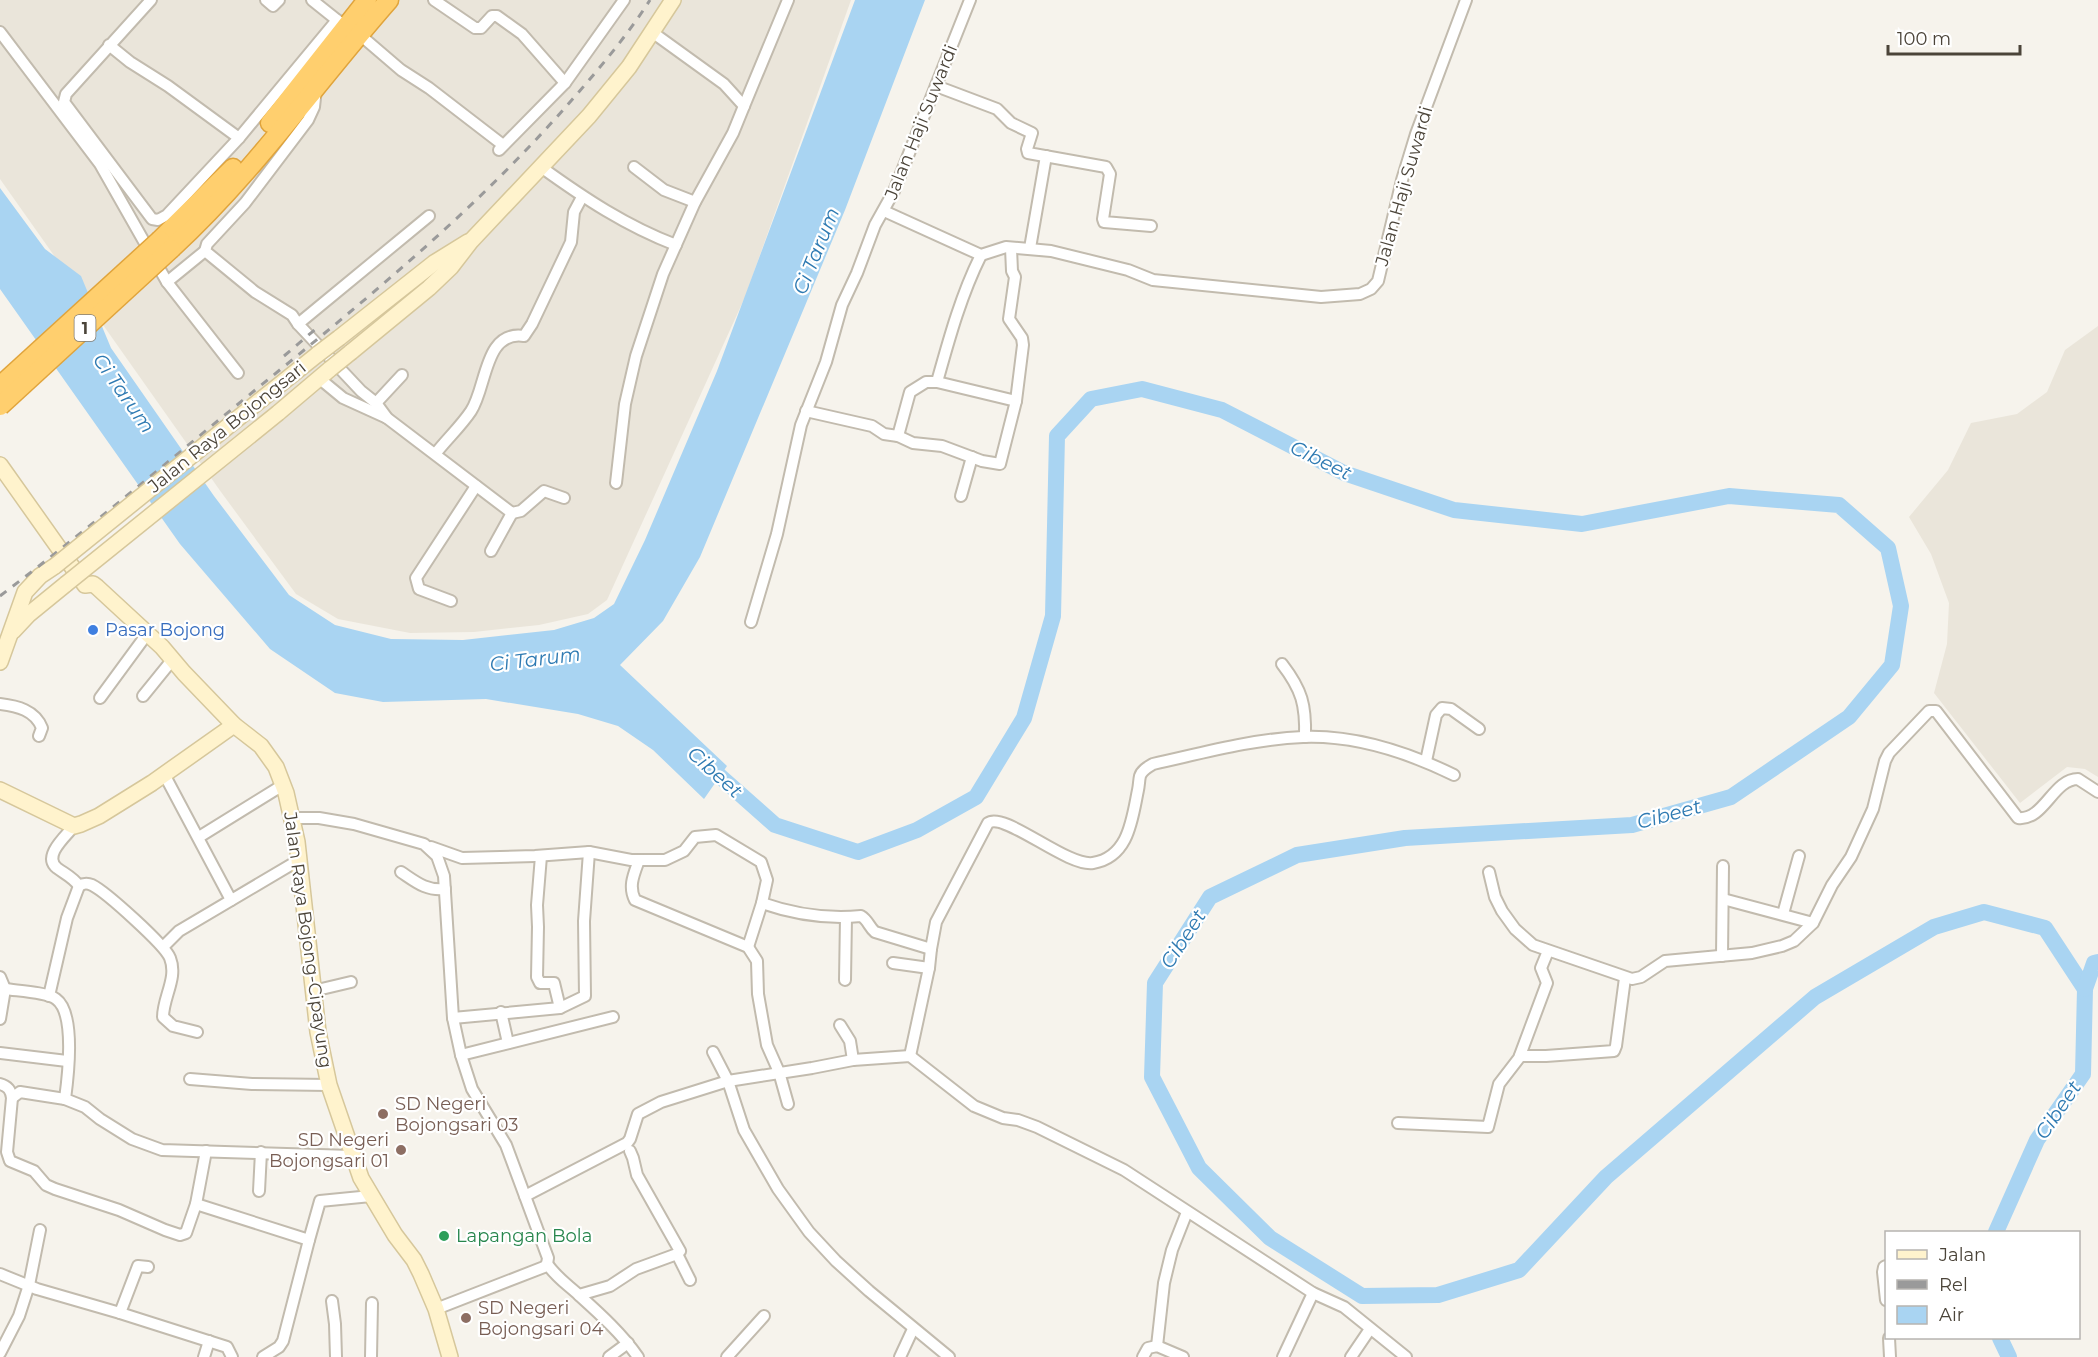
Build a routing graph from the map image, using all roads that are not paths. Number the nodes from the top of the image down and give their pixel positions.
1 (151, 0) edge
2 (266, 0) edge
3 (279, 0) edge
4 (312, 0) edge
5 (359, 0) edge
6 (367, 0) edge
7 (389, 0) edge
8 (434, 0) edge
9 (624, 0) edge
10 (673, 0) edge
11 (788, 0) edge
12 (970, 0) edge
13 (1466, 0) edge
14 (347, 27) junction
15 (0, 32) edge
16 (652, 32) junction
17 (109, 45) junction
18 (565, 83) junction
19 (316, 86) junction
20 (936, 86) junction
21 (744, 106) junction
22 (239, 138) junction
23 (1046, 156) junction
24 (541, 167) junction
25 (634, 167) dead end
26 (582, 197) junction
27 (695, 202) junction
28 (884, 211) junction
29 (429, 216) dead end
30 (1151, 226) dead end
31 (471, 241) junction
32 (166, 244) junction
33 (676, 245) junction
34 (1011, 248) junction
35 (1030, 248) junction
36 (204, 251) junction
37 (981, 255) junction
38 (167, 282) junction
39 (357, 323) junction
40 (298, 324) junction
41 (370, 337) junction
42 (238, 374) dead end
43 (325, 374) junction
44 (402, 375) dead end
45 (937, 382) junction
46 (0, 386) edge
47 (361, 391) junction
48 (1016, 401) junction
49 (353, 402) junction
50 (376, 403) junction
51 (0, 406) edge
52 (806, 411) junction
53 (387, 418) junction
54 (898, 436) junction
55 (436, 453) junction
56 (972, 457) junction
57 (0, 465) edge
58 (616, 483) dead end
59 (476, 486) junction
60 (961, 496) dead end
61 (564, 498) dead end
62 (512, 513) junction
63 (490, 551) dead end
64 (451, 601) dead end
65 (751, 622) dead end
66 (147, 634) junction
67 (10, 636) junction
68 (172, 659) junction
69 (0, 662) edge
70 (1282, 664) dead end
71 (143, 696) dead end
72 (100, 698) dead end
73 (0, 704) edge
74 (234, 725) junction
75 (1479, 729) dead end
76 (39, 736) dead end
77 (1305, 737) junction
78 (1426, 761) junction
79 (164, 774) junction
80 (1454, 775) dead end
81 (283, 785) junction
82 (0, 790) edge
83 (2098, 792) edge
84 (292, 818) junction
85 (74, 826) junction
86 (199, 837) junction
87 (424, 844) junction
88 (589, 852) junction
89 (541, 855) junction
90 (1799, 856) dead end
91 (299, 860) junction
92 (639, 860) junction
93 (1723, 866) dead end
94 (401, 872) dead end
95 (1489, 872) dead end
96 (79, 886) junction
97 (445, 889) junction
98 (1723, 899) junction
99 (231, 900) junction
100 (762, 903) junction
101 (1783, 914) junction
102 (846, 916) junction
103 (1813, 923) junction
104 (163, 947) junction
105 (748, 947) junction
106 (931, 949) junction
107 (1548, 951) junction
108 (1722, 956) junction
109 (893, 963) dead end
110 (929, 968) junction
111 (1625, 978) junction
112 (845, 980) dead end
113 (351, 982) dead end
114 (3, 984) edge
115 (313, 991) junction
116 (49, 996) junction
117 (560, 1008) junction
118 (501, 1012) junction
119 (613, 1017) dead end
120 (453, 1018) junction
121 (0, 1019) edge
122 (840, 1025) dead end
123 (197, 1032) dead end
124 (508, 1044) junction
125 (713, 1052) dead end
126 (0, 1053) edge
127 (461, 1055) junction
128 (910, 1056) junction
129 (1520, 1056) junction
130 (853, 1060) junction
131 (67, 1061) junction
132 (779, 1072) junction
133 (190, 1079) dead end
134 (728, 1081) junction
135 (0, 1083) edge
136 (329, 1085) junction
137 (12, 1098) junction
138 (65, 1099) junction
139 (788, 1104) dead end
140 (1398, 1123) dead end
141 (206, 1151) junction
142 (630, 1151) dead end
143 (261, 1152) junction
144 (352, 1156) junction
145 (259, 1191) dead end
146 (525, 1196) junction
147 (371, 1197) junction
148 (196, 1204) junction
149 (1187, 1212) junction
150 (40, 1230) dead end
151 (309, 1240) junction
152 (676, 1254) junction
153 (547, 1264) junction
154 (148, 1267) dead end
155 (1885, 1267) edge
156 (0, 1274) edge
157 (690, 1280) dead end
158 (29, 1285) junction
159 (1885, 1286) edge
160 (1313, 1293) junction
161 (579, 1295) junction
162 (332, 1301) dead end
163 (372, 1303) dead end
164 (436, 1309) junction
165 (120, 1313) junction
166 (764, 1316) dead end
167 (913, 1329) junction
168 (1370, 1329) junction
169 (1889, 1339) edge
170 (209, 1341) junction
171 (628, 1343) junction
172 (1157, 1346) junction
173 (0, 1353) edge
174 (204, 1357) edge
175 (232, 1357) edge
176 (263, 1357) edge
177 (336, 1357) edge
178 (371, 1357) edge
179 (450, 1357) edge
180 (609, 1357) edge
181 (638, 1357) edge
182 (727, 1357) edge
183 (900, 1357) edge
184 (949, 1357) edge
185 (1143, 1357) edge
186 (1183, 1357) edge
187 (1283, 1357) edge
188 (1352, 1357) edge
189 (1407, 1357) edge
190 (1890, 1357) edge

1 - 17 street
2 - 3 street
4 - 14 street
5 - 14 highway
6 - 14 highway, 1
7 - 14 highway, 1
8 - 18 street
9 - 18 street
10 - 16 street, Jalan Raya Bojongsari
11 - 21 street
12 - 20 street, Jalan Haji Suwardi
13 - 35 street, Jalan Haji Suwardi
14 - 18 street
14 - 19 highway, 1
14 - 22 street
14 - 32 highway, 1
15 - 38 street
16 - 21 street
16 - 24 street, Jalan Raya Bojongsari
17 - 22 street
17 - 22 street
19 - 32 highway, 1
19 - 36 street
20 - 23 street
20 - 28 street, Jalan Haji Suwardi
21 - 27 street
23 - 30 street
23 - 35 street
24 - 26 street
24 - 31 street, Jalan Raya Bojongsari
25 - 27 street
26 - 33 street
26 - 55 street
27 - 33 street
28 - 37 street
28 - 52 street, Jalan Haji Suwardi
29 - 40 street
31 - 39 street, Jalan Raya Bojongsari
31 - 41 street, Jalan Raya Bojongsari
32 - 46 highway, 1, bridge
32 - 51 highway, 1, bridge
33 - 58 street
34 - 35 street, Jalan Haji Suwardi
34 - 37 street, Jalan Haji Suwardi
34 - 48 street
36 - 38 street
36 - 40 street
37 - 45 street
38 - 42 street
39 - 41 street
39 - 67 street, Jalan Raya Bojongsari, bridge
40 - 47 street
41 - 43 street, Jalan Raya Bojongsari, bridge
43 - 49 street
43 - 67 street, Jalan Raya Bojongsari, bridge
44 - 50 street
45 - 48 street
45 - 54 street
47 - 49 street
47 - 50 street
48 - 56 street
49 - 53 street
50 - 53 street
52 - 54 street
52 - 65 street, Jalan Haji Suwardi
53 - 55 street
54 - 56 street
55 - 59 street
56 - 60 street
57 - 66 street, Jalan Raya Bojong-Cipayung
59 - 62 street
59 - 64 street
61 - 62 street
62 - 63 street
66 - 68 street, Jalan Raya Bojong-Cipayung
66 - 72 street
67 - 69 street, Jalan Raya Bojongsari
68 - 71 street
68 - 74 street, Jalan Raya Bojong-Cipayung
70 - 77 street
73 - 76 street
74 - 79 street
74 - 81 street, Jalan Raya Bojong-Cipayung
75 - 78 street
77 - 78 street
77 - 106 street
78 - 80 street
79 - 85 street
79 - 86 street
81 - 84 street, Jalan Raya Bojong-Cipayung
81 - 86 street
82 - 85 street
83 - 103 street
84 - 87 street
84 - 91 street, Jalan Raya Bojong-Cipayung
85 - 96 street
86 - 99 street
87 - 89 street
87 - 97 street
88 - 89 street
88 - 92 street
88 - 117 street
89 - 117 street
90 - 101 street
91 - 99 street
91 - 115 street, Jalan Raya Bojong-Cipayung
92 - 100 street
92 - 105 street
93 - 98 street
94 - 97 street
95 - 107 street
96 - 104 street
96 - 116 street
97 - 120 street
98 - 101 street
98 - 108 street
99 - 104 street
100 - 102 street
100 - 105 street
101 - 103 street
102 - 106 street
102 - 112 street
103 - 108 street
104 - 123 street
105 - 132 street
106 - 110 street
107 - 111 street
107 - 129 street
108 - 111 street
109 - 110 street
110 - 128 street
111 - 129 street
113 - 115 street
114 - 116 street
114 - 121 street
115 - 136 street, Jalan Raya Bojong-Cipayung
116 - 131 street
117 - 118 street
118 - 120 street
118 - 124 street
119 - 124 street
120 - 127 street
122 - 130 street
124 - 127 street
125 - 134 street
126 - 131 street
127 - 146 street
128 - 130 street
128 - 149 street
129 - 140 street
130 - 132 street
131 - 138 street
132 - 134 street
132 - 139 street
133 - 136 street
134 - 146 street
134 - 167 street
135 - 137 street
136 - 144 street, Jalan Raya Bojong-Cipayung
137 - 138 street
137 - 148 street
138 - 141 street
141 - 143 street
141 - 148 street
142 - 152 street
143 - 144 street
143 - 145 street
144 - 147 street, Jalan Raya Bojong-Cipayung
146 - 153 street
147 - 151 street
147 - 164 street, Jalan Raya Bojong-Cipayung
148 - 151 street
149 - 160 street
149 - 172 street
150 - 158 street
151 - 176 street
152 - 157 street
152 - 161 street
153 - 161 street
153 - 164 street
154 - 165 street
155 - 159 street
156 - 158 street
158 - 165 street
158 - 173 street
160 - 168 street
160 - 187 street
161 - 171 street
162 - 177 street
163 - 178 street
164 - 179 street, Jalan Raya Bojong-Cipayung
165 - 170 street
166 - 182 street
167 - 183 street
167 - 184 street
168 - 188 street
168 - 189 street
169 - 190 street
170 - 174 street
170 - 175 street
171 - 180 street
171 - 181 street
172 - 185 street
172 - 186 street

